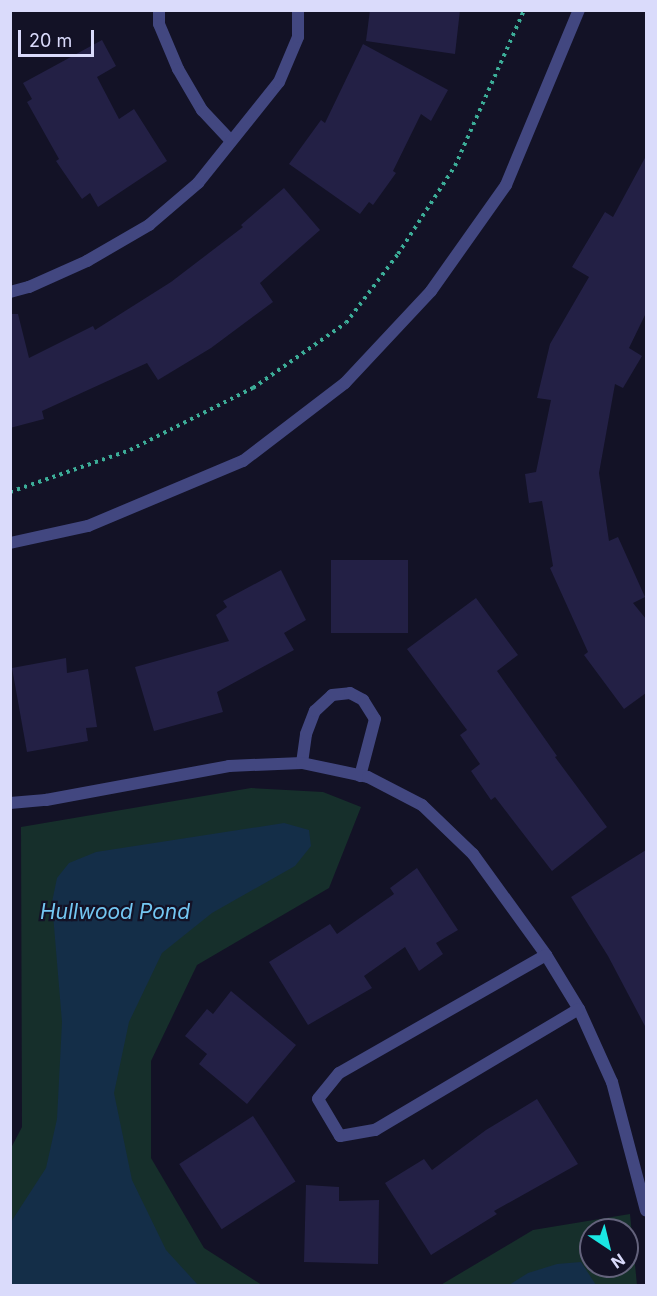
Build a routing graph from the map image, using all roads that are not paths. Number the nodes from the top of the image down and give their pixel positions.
1 (159, 10) edge
2 (298, 10) edge
3 (579, 10) edge
4 (231, 141) junction
5 (10, 292) edge
6 (10, 543) edge
7 (302, 763) junction
8 (364, 776) junction
9 (10, 803) edge
10 (546, 955) junction
11 (579, 1009) junction
12 (646, 1211) edge

1 - 4 street
2 - 4 street
3 - 6 street
4 - 5 street
7 - 8 street
7 - 8 street
7 - 9 street
8 - 10 street
10 - 11 street
10 - 11 street
11 - 12 street

